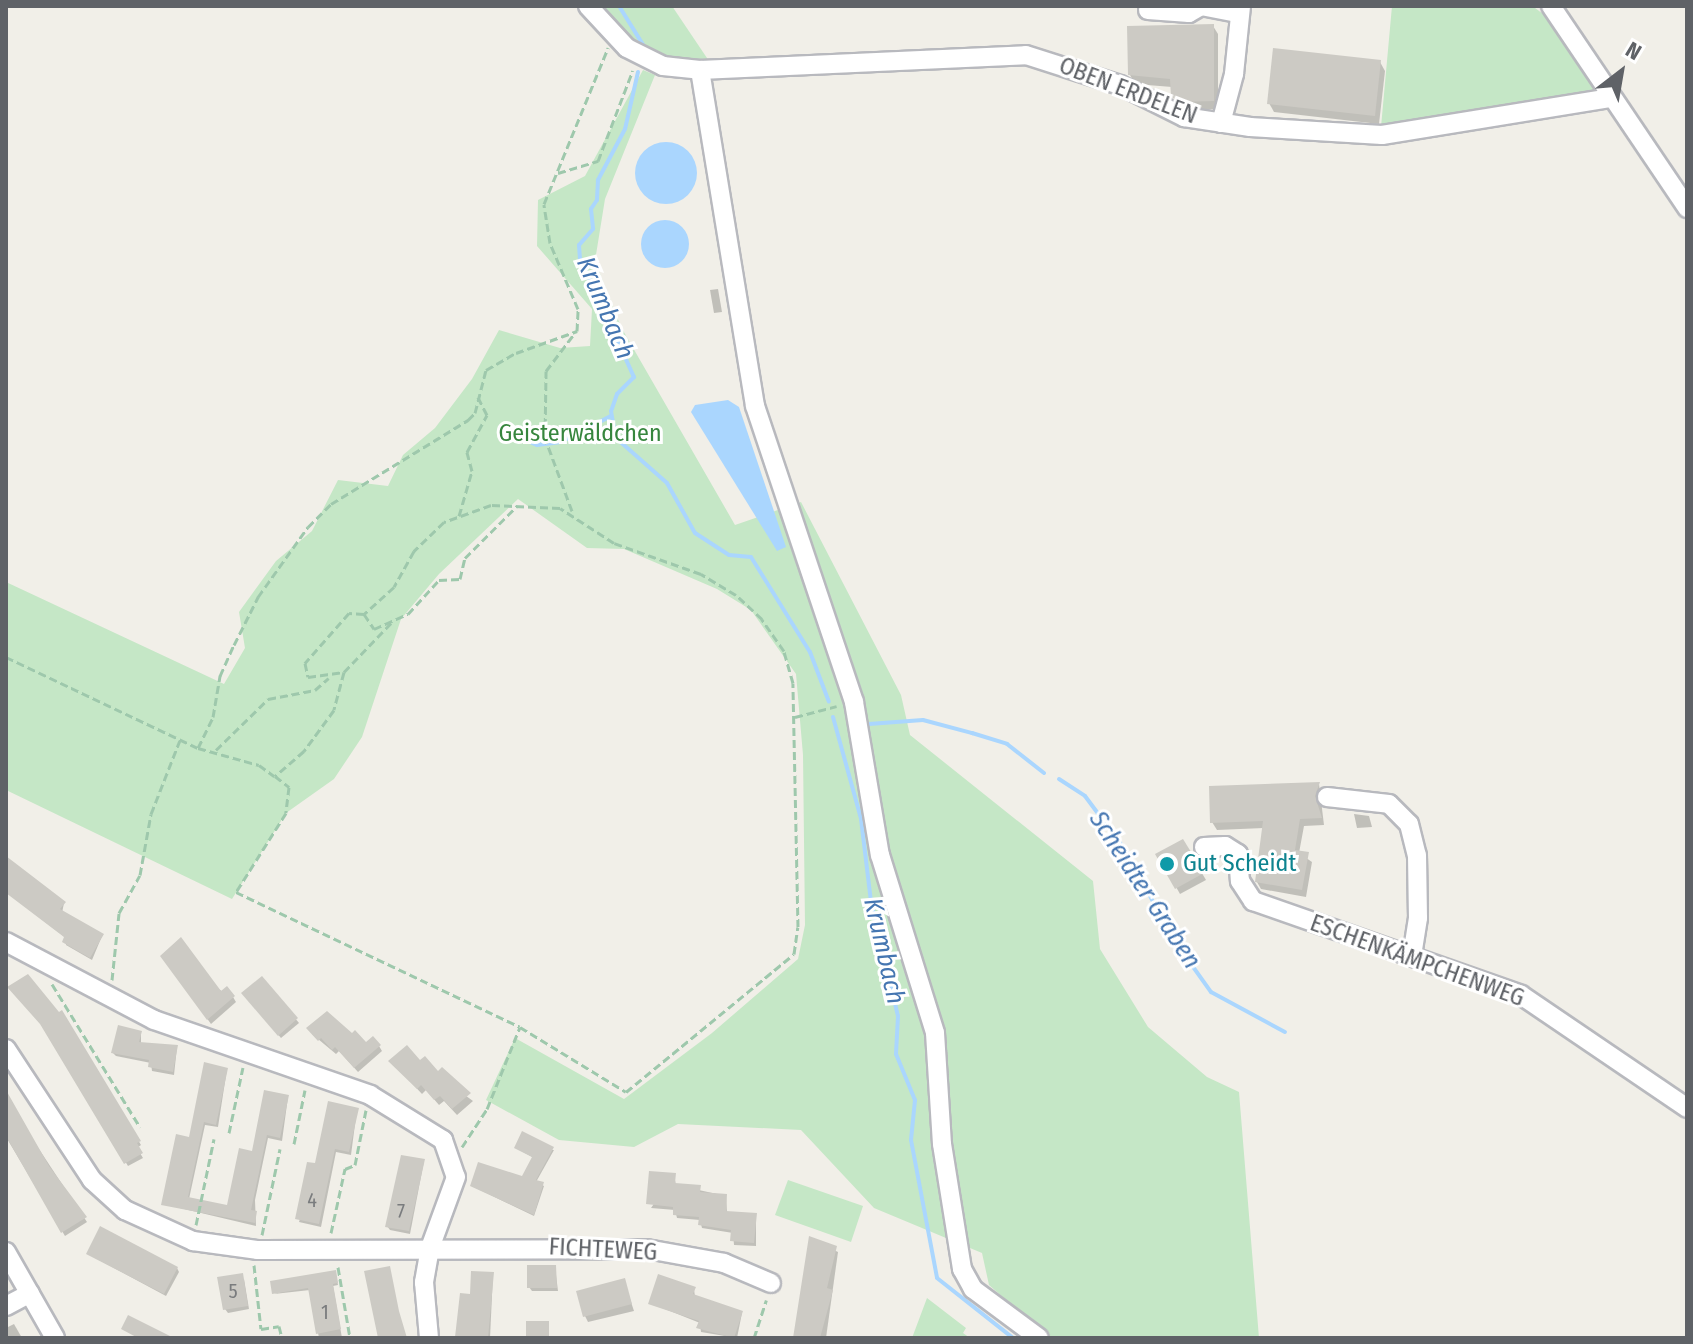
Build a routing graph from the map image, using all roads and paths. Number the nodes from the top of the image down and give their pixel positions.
1 (588, 6) edge
2 (1201, 6) edge
3 (1551, 6) edge
4 (1148, 10) dead end
5 (1239, 10) edge
6 (614, 33) junction
7 (643, 60) junction
8 (700, 70) junction
9 (1611, 98) junction
10 (1221, 123) junction
11 (555, 175) junction
12 (1687, 208) edge
13 (577, 331) junction
14 (478, 397) junction
15 (517, 506) junction
16 (572, 511) junction
17 (459, 516) junction
18 (364, 614) junction
19 (393, 621) junction
20 (6, 657) edge
21 (344, 672) junction
22 (331, 676) junction
23 (854, 702) junction
24 (795, 717) junction
25 (181, 740) junction
26 (198, 748) junction
27 (216, 750) junction
28 (275, 776) junction
29 (1327, 797) dead end
30 (1204, 847) dead end
31 (7, 946) edge
32 (1412, 955) junction
33 (41, 963) junction
34 (109, 999) junction
35 (520, 1027) junction
36 (6, 1049) edge
37 (246, 1051) junction
38 (309, 1071) junction
39 (370, 1095) junction
40 (1687, 1108) edge
41 (140, 1127) dead end
42 (229, 1133) dead end
43 (214, 1139) dead end
44 (294, 1144) dead end
45 (280, 1149) dead end
46 (452, 1154) junction
47 (193, 1241) junction
48 (430, 1248) junction
49 (255, 1250) junction
50 (331, 1250) junction
51 (6, 1252) edge
52 (769, 1290) joint
53 (30, 1293) junction
54 (6, 1306) edge
55 (55, 1338) edge
56 (282, 1338) edge
57 (350, 1338) edge
58 (429, 1338) edge
59 (754, 1338) edge
60 (1039, 1338) edge

1 - 6 street
2 - 4 street
2 - 5 street
3 - 9 street
5 - 10 street
6 - 7 street
6 - 11 path
7 - 8 street, OBEN ERDELEN
7 - 11 path
8 - 10 street, OBEN ERDELEN
8 - 23 street
9 - 10 street, OBEN ERDELEN
9 - 12 street
11 - 13 path
13 - 14 path
13 - 16 path
14 - 17 path
14 - 26 path
15 - 16 path
15 - 17 path
15 - 19 path
16 - 24 path
17 - 18 path
18 - 19 path
18 - 22 path
19 - 21 path
20 - 25 path
21 - 22 path
21 - 28 path
22 - 27 path
23 - 24 path
23 - 60 street
24 - 35 path
25 - 26 path
25 - 34 path
26 - 27 path
27 - 28 path
28 - 35 path
29 - 32 street
30 - 32 street, ESCHENKÄMPCHENWEG
31 - 33 street
32 - 40 street, ESCHENKÄMPCHENWEG
33 - 34 street
33 - 41 path
34 - 37 street
35 - 46 path
36 - 47 street, FICHTEWEG
37 - 38 street
37 - 42 path
38 - 39 street
38 - 44 path
39 - 46 street
39 - 50 path
43 - 47 path
45 - 49 path
46 - 48 street
47 - 49 street, FICHTEWEG
48 - 50 street, FICHTEWEG
48 - 52 street, FICHTEWEG
48 - 58 street
49 - 50 street, FICHTEWEG
49 - 56 path
50 - 57 path
51 - 53 street
52 - 59 path
53 - 54 street
53 - 55 street

